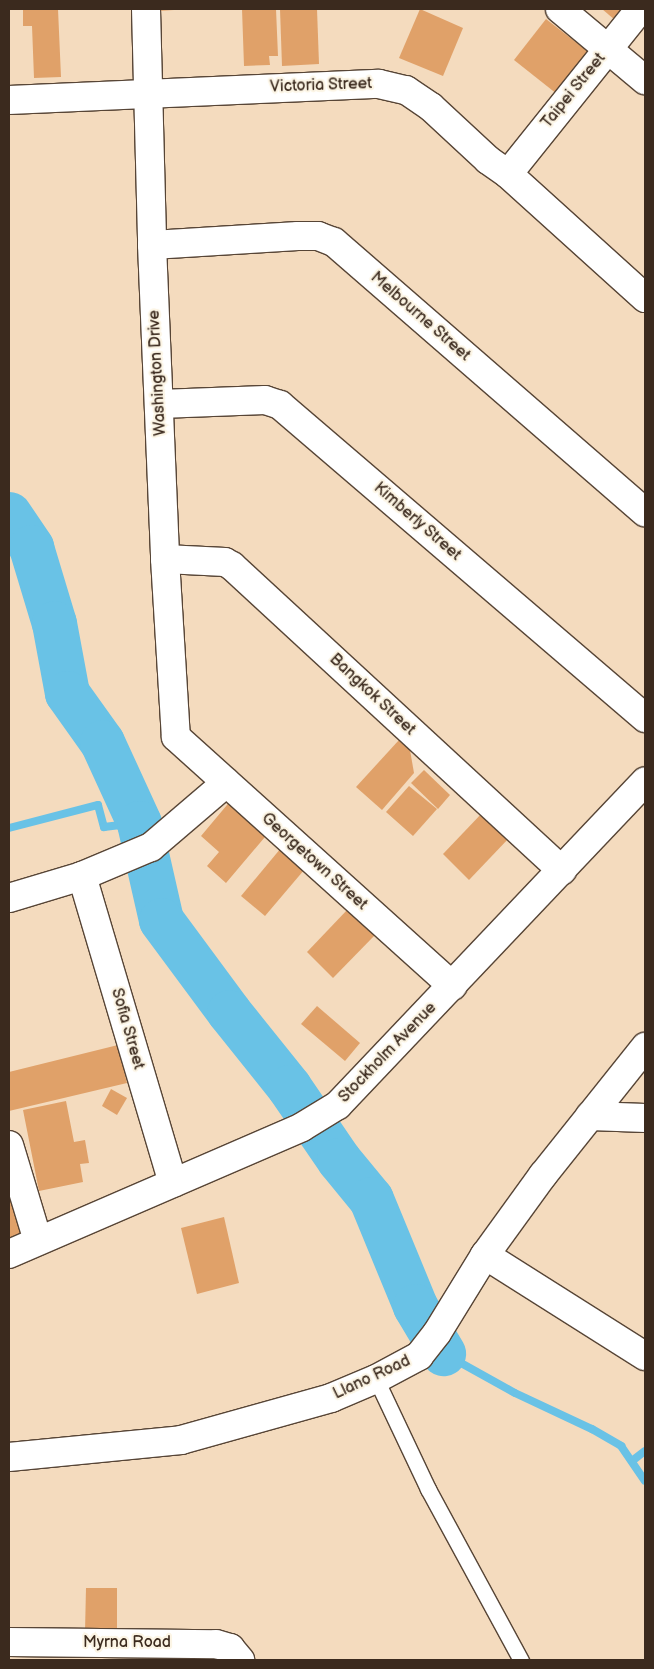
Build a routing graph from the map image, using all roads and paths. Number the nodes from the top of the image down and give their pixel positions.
1 (146, 9) edge
2 (560, 9) edge
3 (640, 9) edge
4 (609, 48) junction
5 (645, 80) edge
6 (149, 92) junction
7 (9, 100) edge
8 (508, 174) junction
9 (152, 245) junction
10 (645, 298) edge
11 (160, 404) junction
12 (645, 512) edge
13 (165, 560) junction
14 (645, 718) edge
15 (176, 737) joint
16 (645, 782) edge
17 (226, 783) junction
18 (562, 870) junction
19 (82, 876) junction
20 (9, 898) edge
21 (453, 986) junction
22 (645, 1047) edge
23 (590, 1116) junction
24 (645, 1118) edge
25 (9, 1145) edge
26 (173, 1183) junction
27 (38, 1241) junction
28 (9, 1254) edge
29 (485, 1255) junction
30 (641, 1346) edge
31 (376, 1379) junction
32 (9, 1457) edge
33 (9, 1642) edge
34 (240, 1660) edge
35 (521, 1660) edge

1 - 6 street, Washington Drive
2 - 4 street
3 - 4 street, Taipei Street
4 - 5 street
4 - 8 street, Taipei Street
6 - 7 street, Victoria Street
6 - 8 street, Victoria Street
6 - 9 street, Washington Drive
8 - 10 street, Victoria Street
9 - 11 street, Washington Drive
9 - 12 street, Melbourne Street
11 - 13 street, Washington Drive
11 - 14 street, Kimberly Street
13 - 15 street, Washington Drive
13 - 18 street, Bangkok Street
15 - 17 street, Georgetown Street
16 - 18 street, Stockholm Avenue
17 - 19 street
17 - 21 street, Georgetown Street
18 - 21 street, Stockholm Avenue
19 - 20 street
19 - 26 street, Sofia Street
21 - 26 street, Stockholm Avenue
22 - 23 street, Llano Road
23 - 24 street
23 - 29 street, Llano Road
25 - 27 street
26 - 27 street, Stockholm Avenue
27 - 28 street, Stockholm Avenue
29 - 30 street
29 - 31 street, Llano Road
31 - 32 street, Llano Road
31 - 35 lane
33 - 34 street, Myrna Road

